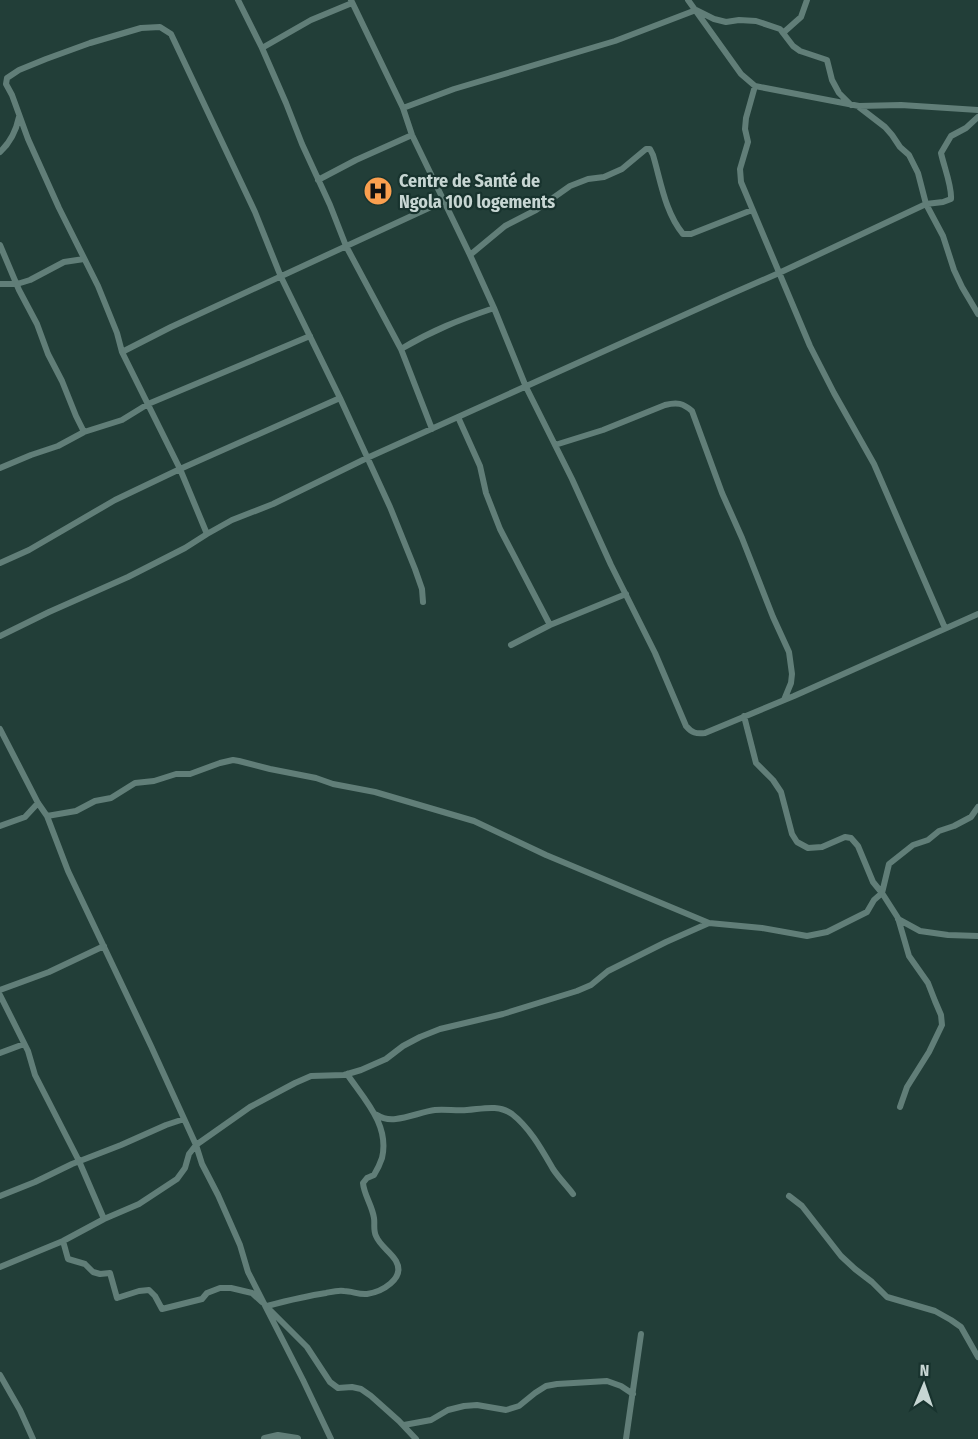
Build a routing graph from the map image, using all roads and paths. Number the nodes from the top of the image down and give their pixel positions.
1 (238, 0) edge
2 (688, 0) edge
3 (807, 0) edge
4 (352, 1) edge
5 (696, 10) junction
6 (783, 33) junction
7 (262, 48) junction
8 (755, 86) junction
9 (851, 105) junction
10 (859, 106) junction
11 (403, 108) junction
12 (978, 110) edge
13 (19, 116) junction
14 (978, 117) edge
15 (412, 135) junction
16 (0, 152) edge
17 (318, 180) junction
18 (444, 201) junction
19 (926, 204) junction
20 (752, 210) junction
21 (0, 245) edge
22 (346, 246) junction
23 (470, 255) junction
24 (84, 258) junction
25 (779, 273) junction
26 (281, 277) junction
27 (0, 284) edge
28 (16, 284) junction
29 (494, 308) junction
30 (978, 314) edge
31 (310, 336) junction
32 (401, 349) junction
33 (122, 352) junction
34 (526, 387) junction
35 (340, 398) junction
36 (148, 404) junction
37 (458, 417) junction
38 (432, 429) junction
39 (84, 432) junction
40 (555, 445) junction
41 (367, 458) junction
42 (0, 468) edge
43 (180, 469) junction
44 (207, 534) junction
45 (0, 563) edge
46 (626, 594) junction
47 (423, 602) dead end
48 (978, 614) edge
49 (550, 625) junction
50 (945, 628) junction
51 (0, 636) edge
52 (511, 645) dead end
53 (784, 700) junction
54 (744, 716) junction
55 (0, 729) edge
56 (38, 803) junction
57 (978, 807) edge
58 (47, 816) junction
59 (0, 826) edge
60 (882, 893) junction
61 (898, 918) junction
62 (709, 923) junction
63 (978, 936) edge
64 (104, 946) junction
65 (0, 990) edge
66 (0, 995) edge
67 (24, 1044) junction
68 (0, 1053) edge
69 (347, 1074) junction
70 (900, 1107) dead end
71 (374, 1113) junction
72 (184, 1119) junction
73 (196, 1145) junction
74 (79, 1161) junction
75 (573, 1194) dead end
76 (0, 1196) edge
77 (789, 1196) dead end
78 (104, 1219) junction
79 (63, 1241) junction
80 (0, 1267) edge
81 (267, 1306) junction
82 (641, 1334) dead end
83 (978, 1357) edge
84 (0, 1375) edge
85 (633, 1394) junction
86 (404, 1425) junction
87 (33, 1439) edge
88 (265, 1439) edge
89 (297, 1439) edge
90 (331, 1439) edge
91 (416, 1439) edge
92 (626, 1439) edge

1 - 7 street
2 - 5 street
3 - 6 street
4 - 7 street
4 - 11 street
5 - 6 street
5 - 8 street
5 - 11 street
6 - 9 street
7 - 17 street
8 - 9 street
8 - 20 street
9 - 10 street
10 - 12 street
10 - 19 street
11 - 15 street
13 - 16 street
13 - 24 street
13 - 26 street
14 - 19 street
15 - 17 street
15 - 18 street
17 - 22 street
18 - 22 street
18 - 23 street
19 - 25 street
19 - 30 street
20 - 23 street
20 - 25 street
21 - 28 street
22 - 26 street
22 - 32 street
23 - 29 street
24 - 28 street
24 - 33 street
25 - 34 street
25 - 50 street
26 - 31 street
26 - 33 street
27 - 28 street
28 - 39 street
29 - 32 street
29 - 34 street
31 - 35 street
31 - 36 street
32 - 38 street
33 - 36 street
34 - 37 street
34 - 40 street
35 - 41 street
35 - 43 street
36 - 39 street
36 - 43 street
37 - 38 street
37 - 49 street
38 - 41 street
39 - 42 street
40 - 46 street
40 - 53 street
41 - 44 street
41 - 47 street
43 - 44 street
43 - 45 street
44 - 51 street
46 - 49 street
46 - 54 street
48 - 50 street
49 - 52 street
50 - 53 street
53 - 54 street
54 - 60 street
55 - 56 street
56 - 58 street
56 - 59 street
57 - 60 street
58 - 62 street
58 - 64 street
60 - 61 street
60 - 62 street
61 - 63 street
61 - 70 street
62 - 69 street
64 - 65 street
64 - 72 street
66 - 67 street
67 - 68 street
67 - 74 street
69 - 71 street
69 - 73 street
71 - 75 street
71 - 81 street
72 - 73 street
72 - 74 street
73 - 78 street
73 - 81 street
74 - 76 street
74 - 78 street
77 - 83 street
78 - 79 street
79 - 80 street
79 - 81 street
81 - 86 street
81 - 90 street
82 - 85 street
84 - 87 street
85 - 86 street
85 - 92 street
86 - 91 street
88 - 89 street

